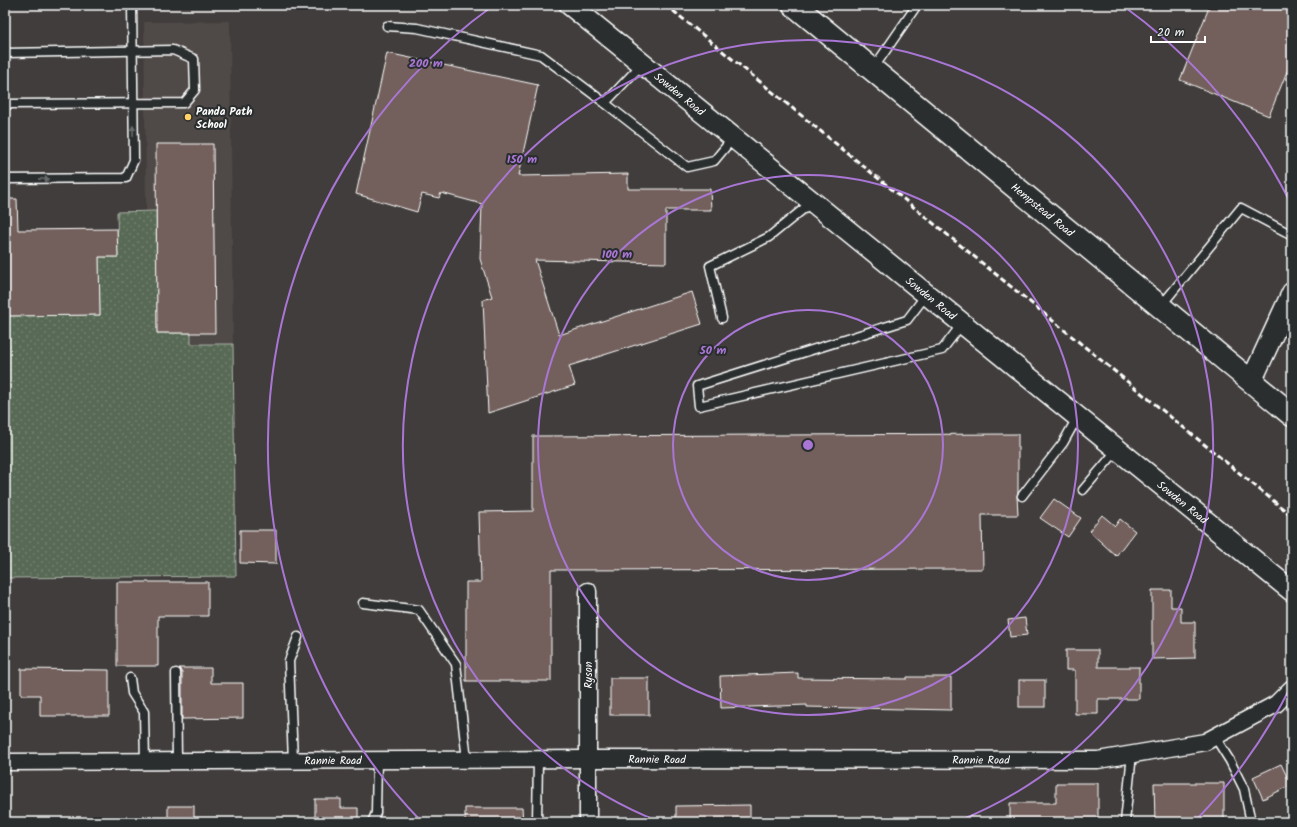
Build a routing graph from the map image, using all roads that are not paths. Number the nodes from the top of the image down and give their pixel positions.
1 (132, 5) edge
2 (570, 5) edge
3 (794, 5) edge
4 (917, 5) edge
5 (387, 26) dead end
6 (133, 50) junction
7 (5, 53) edge
8 (642, 64) junction
9 (873, 70) junction
10 (133, 103) junction
11 (605, 103) junction
12 (5, 104) edge
13 (733, 138) junction
14 (5, 180) edge
15 (812, 202) junction
16 (1292, 235) edge
17 (1292, 293) edge
18 (927, 294) junction
19 (1160, 307) junction
20 (722, 318) dead end
21 (962, 324) junction
22 (1251, 382) junction
23 (1292, 415) edge
24 (1078, 417) junction
25 (1118, 449) junction
26 (1083, 490) dead end
27 (1022, 496) dead end
28 (588, 590) dead end
29 (1292, 591) edge
30 (363, 603) dead end
31 (298, 637) dead end
32 (176, 673) dead end
33 (130, 678) dead end
34 (1292, 688) edge
35 (1214, 737) junction
36 (1132, 754) junction
37 (588, 759) junction
38 (377, 760) junction
39 (467, 760) junction
40 (538, 760) junction
41 (177, 761) junction
42 (293, 761) junction
43 (5, 762) edge
44 (145, 762) junction
45 (372, 822) edge
46 (537, 822) edge
47 (588, 822) edge
48 (1125, 822) edge
49 (1251, 822) edge

1 - 6 lane
2 - 8 street, Sowden Road
3 - 9 main road, Hempstead Road
4 - 9 lane
5 - 11 lane
6 - 7 lane
6 - 10 lane
6 - 10 lane
8 - 11 lane
8 - 13 street, Sowden Road
9 - 19 main road, Hempstead Road
10 - 12 lane
14 -> 10 lane
11 - 13 lane
13 - 15 street, Sowden Road
15 - 18 street, Sowden Road
15 - 20 lane
16 - 19 lane
17 - 22 street
18 - 21 street, Sowden Road
18 - 21 lane
19 - 22 main road, Hempstead Road
21 - 24 street, Sowden Road
22 - 23 main road, Hempstead Road
24 - 25 street, Sowden Road
24 - 27 lane
25 - 26 lane
25 - 29 street, Sowden Road
28 - 37 street, Ryson
30 - 39 lane
31 - 42 lane
32 - 41 lane
33 - 44 lane
34 - 35 street, Rannie Road
35 - 36 street, Rannie Road
35 - 49 lane
36 - 37 street, Rannie Road
36 - 48 lane
37 - 40 street, Rannie Road
37 - 47 street, Ryson
38 - 39 street, Rannie Road
38 - 42 street, Rannie Road
38 - 45 lane
39 - 40 street, Rannie Road
40 - 46 lane
41 - 42 street, Rannie Road
41 - 44 street, Rannie Road
43 - 44 street, Rannie Road

